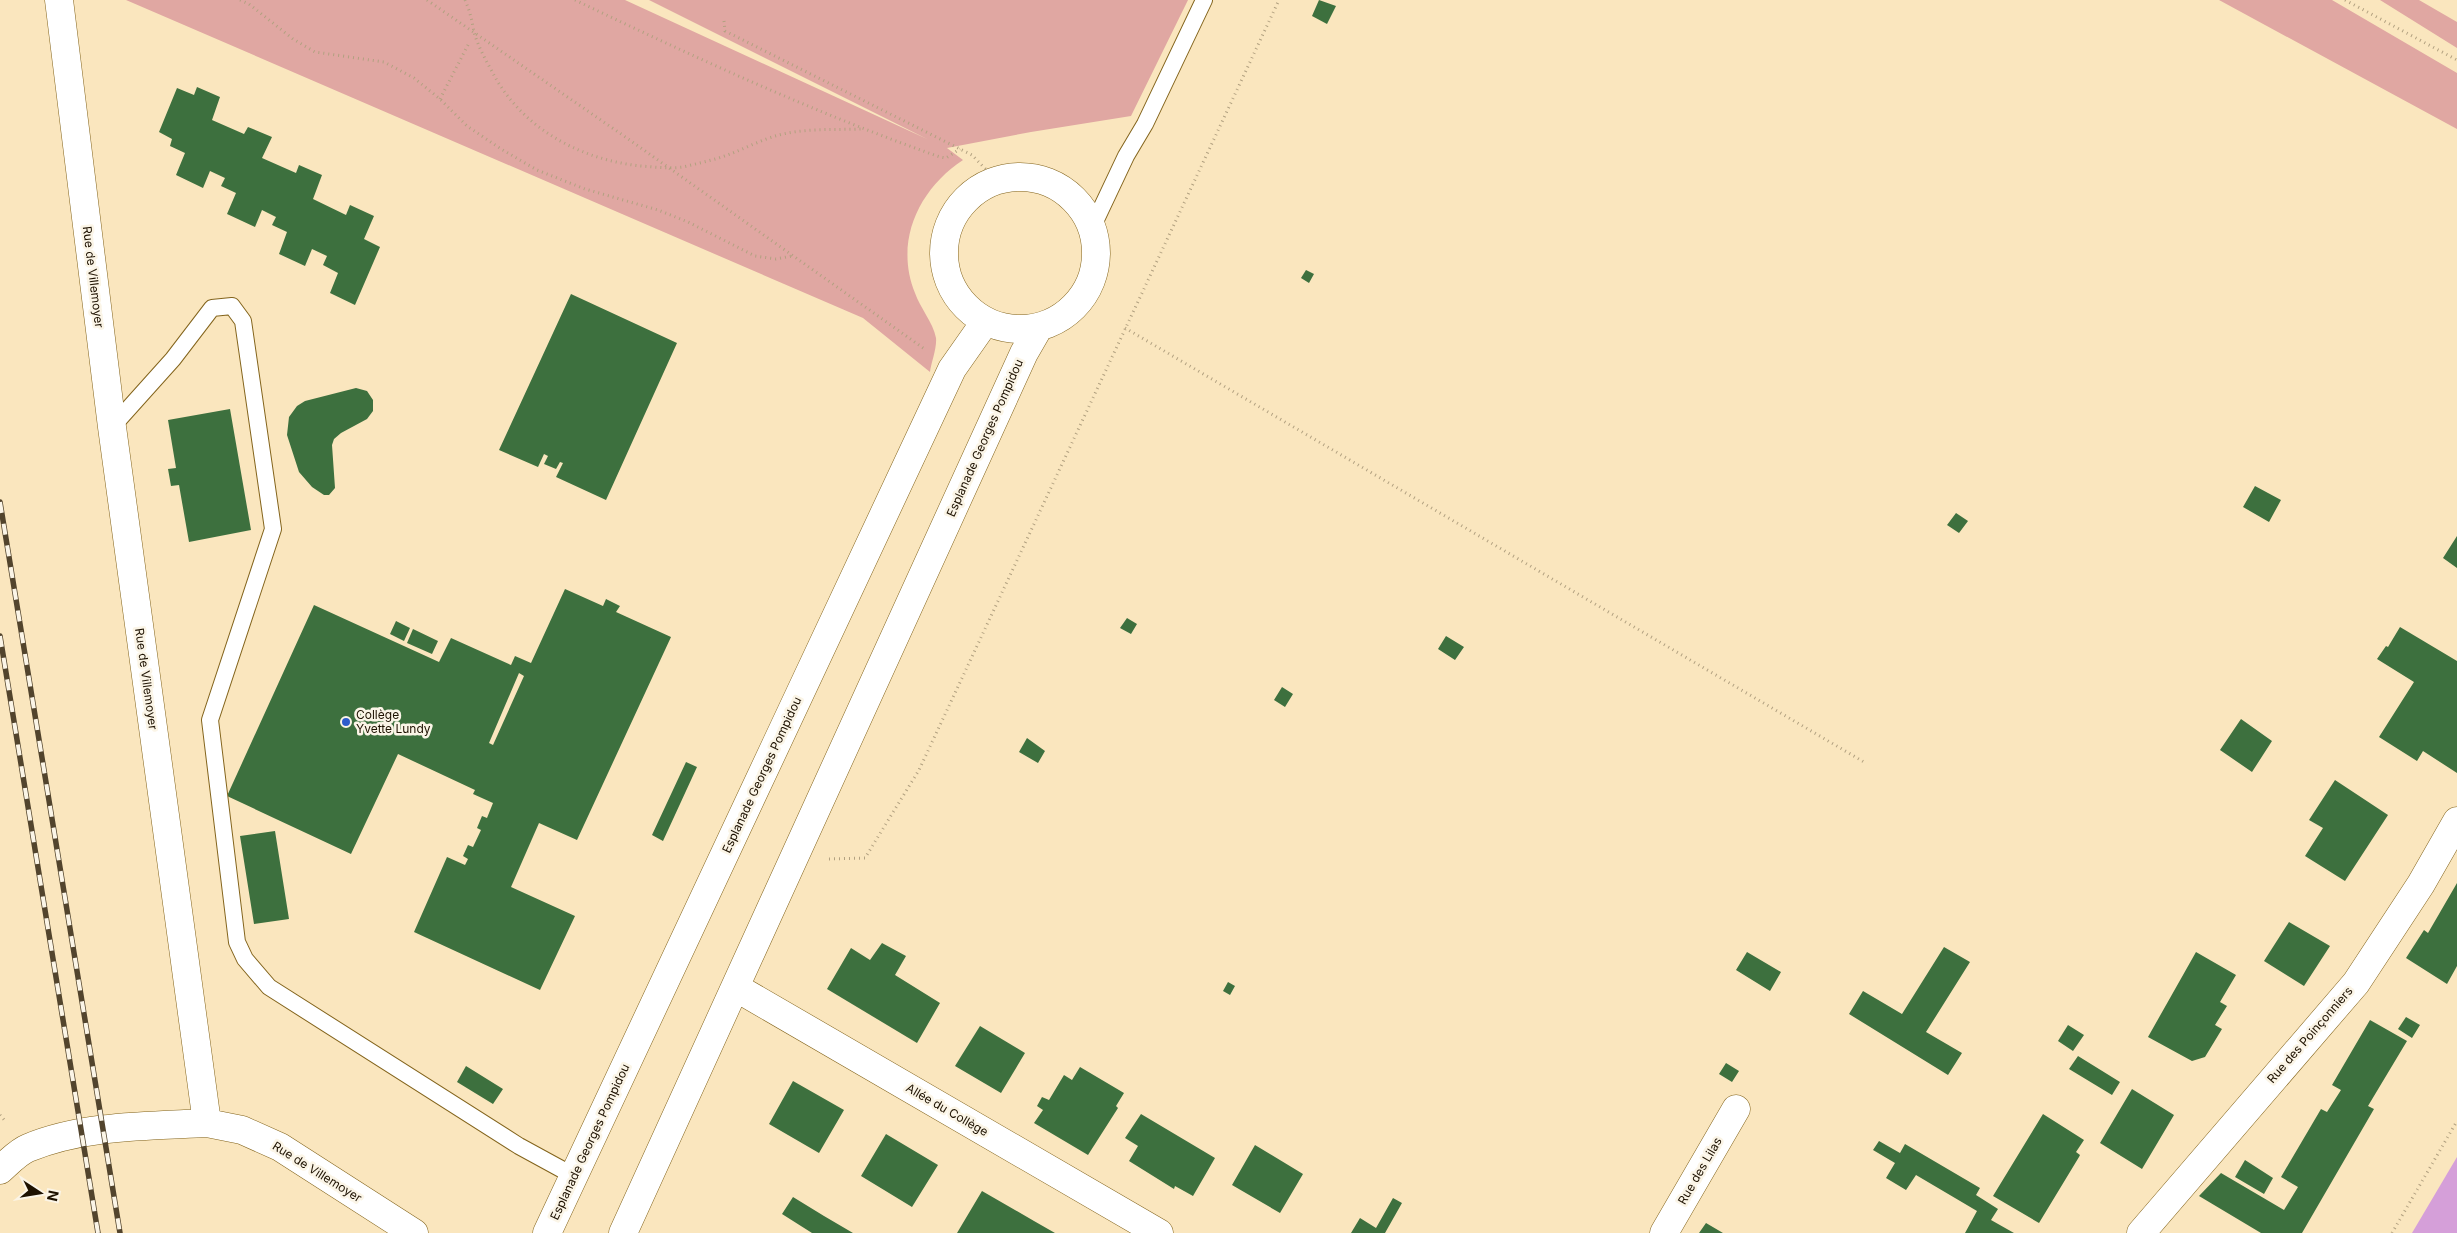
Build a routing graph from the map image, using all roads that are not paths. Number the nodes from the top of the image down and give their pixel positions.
1 (59, 0) edge
2 (1204, 0) edge
3 (1092, 228) junction
4 (985, 322) junction
5 (1039, 328) junction
6 (112, 427) junction
7 (2457, 821) edge
8 (735, 987) junction
9 (1736, 1109) dead end
10 (207, 1123) junction
11 (0, 1170) edge
12 (574, 1176) junction
13 (414, 1233) edge
14 (547, 1233) edge
15 (623, 1233) edge
16 (1159, 1233) edge
17 (1664, 1233) edge
18 (2141, 1233) edge

1 - 6 street, Rue de Villemoyer
2 - 3 lane
3 - 4 street
3 - 5 street
4 - 5 street
4 - 12 street, Esplanade Georges Pompidou
5 - 8 street, Esplanade Georges Pompidou
6 - 10 street, Rue de Villemoyer
6 - 12 lane
7 - 18 street, Rue des Poinçonniers
8 - 15 street, Esplanade Georges Pompidou
8 - 16 street, Allée du Collège
9 - 17 street, Rue des Lilas
10 - 11 street
10 - 13 street, Rue de Villemoyer
12 - 14 street, Esplanade Georges Pompidou

